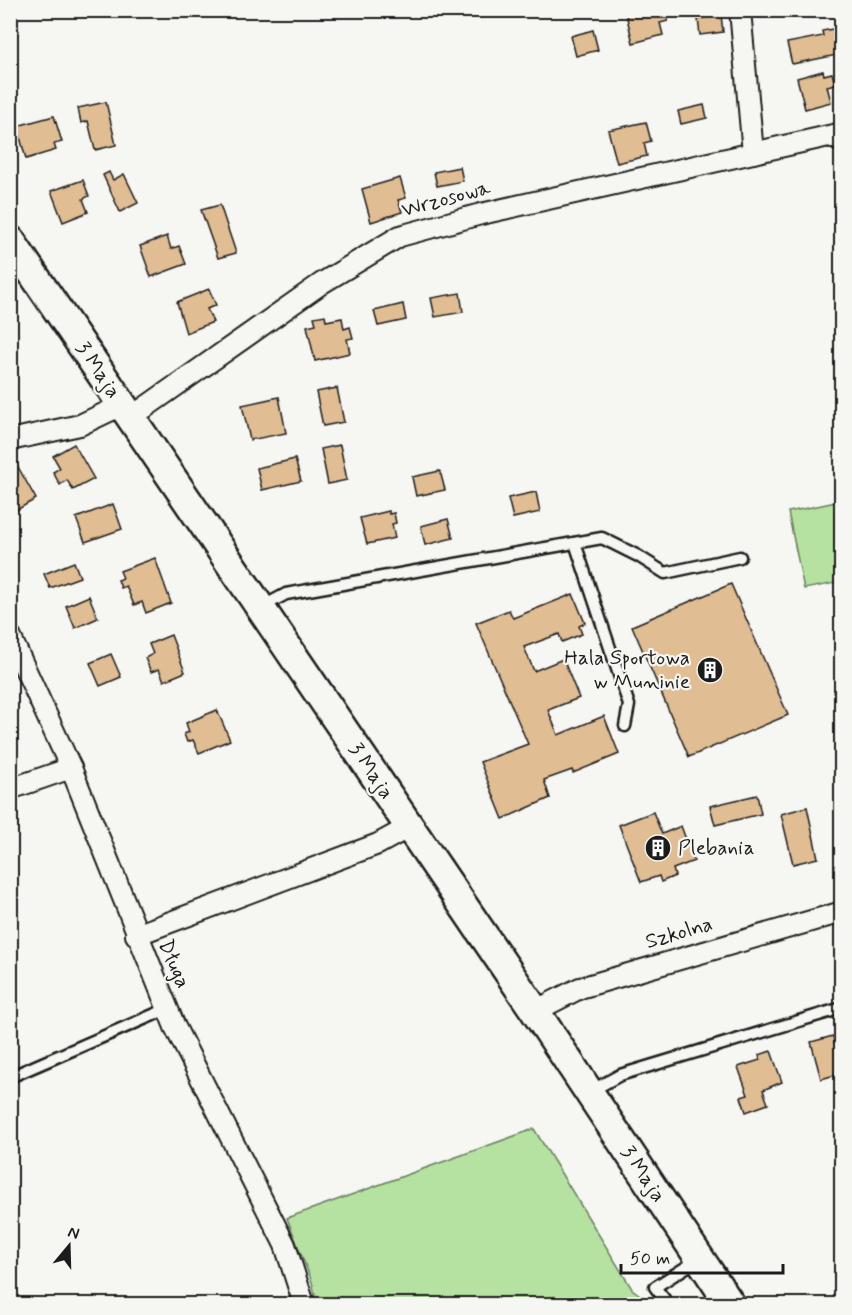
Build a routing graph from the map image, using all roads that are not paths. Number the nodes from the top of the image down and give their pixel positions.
1 (740, 10) edge
2 (842, 133) edge
3 (822, 137) junction
4 (842, 147) edge
5 (753, 153) junction
6 (10, 240) edge
7 (126, 412) junction
8 (10, 440) edge
9 (575, 543) junction
10 (740, 557) dead end
11 (260, 608) junction
12 (10, 636) edge
13 (625, 726) dead end
14 (71, 768) junction
15 (10, 789) edge
16 (409, 827) junction
17 (842, 912) edge
18 (136, 935) junction
19 (842, 1008) edge
20 (167, 1009) junction
21 (535, 1011) junction
22 (10, 1077) edge
23 (588, 1092) junction
24 (699, 1259) junction
25 (304, 1305) edge
26 (668, 1305) edge
27 (730, 1305) edge

1 - 5 street
2 - 3 street, Wrzosowa
3 - 4 lane
3 - 5 street, Wrzosowa
5 - 7 street, Wrzosowa
6 - 7 street, 3 Maja
7 - 8 street
7 - 11 street, 3 Maja
9 - 10 lane
9 - 11 lane
9 - 13 lane
11 - 16 street, 3 Maja
12 - 14 street, Długa
14 - 15 street
14 - 18 street, Długa
16 - 18 street
16 - 21 street, 3 Maja
17 - 21 street, Szkolna
18 - 20 street, Długa
19 - 23 lane
20 - 22 lane
20 - 25 street, Długa
21 - 23 street, 3 Maja
23 - 24 street, 3 Maja
24 - 26 lane
24 - 27 street, 3 Maja

